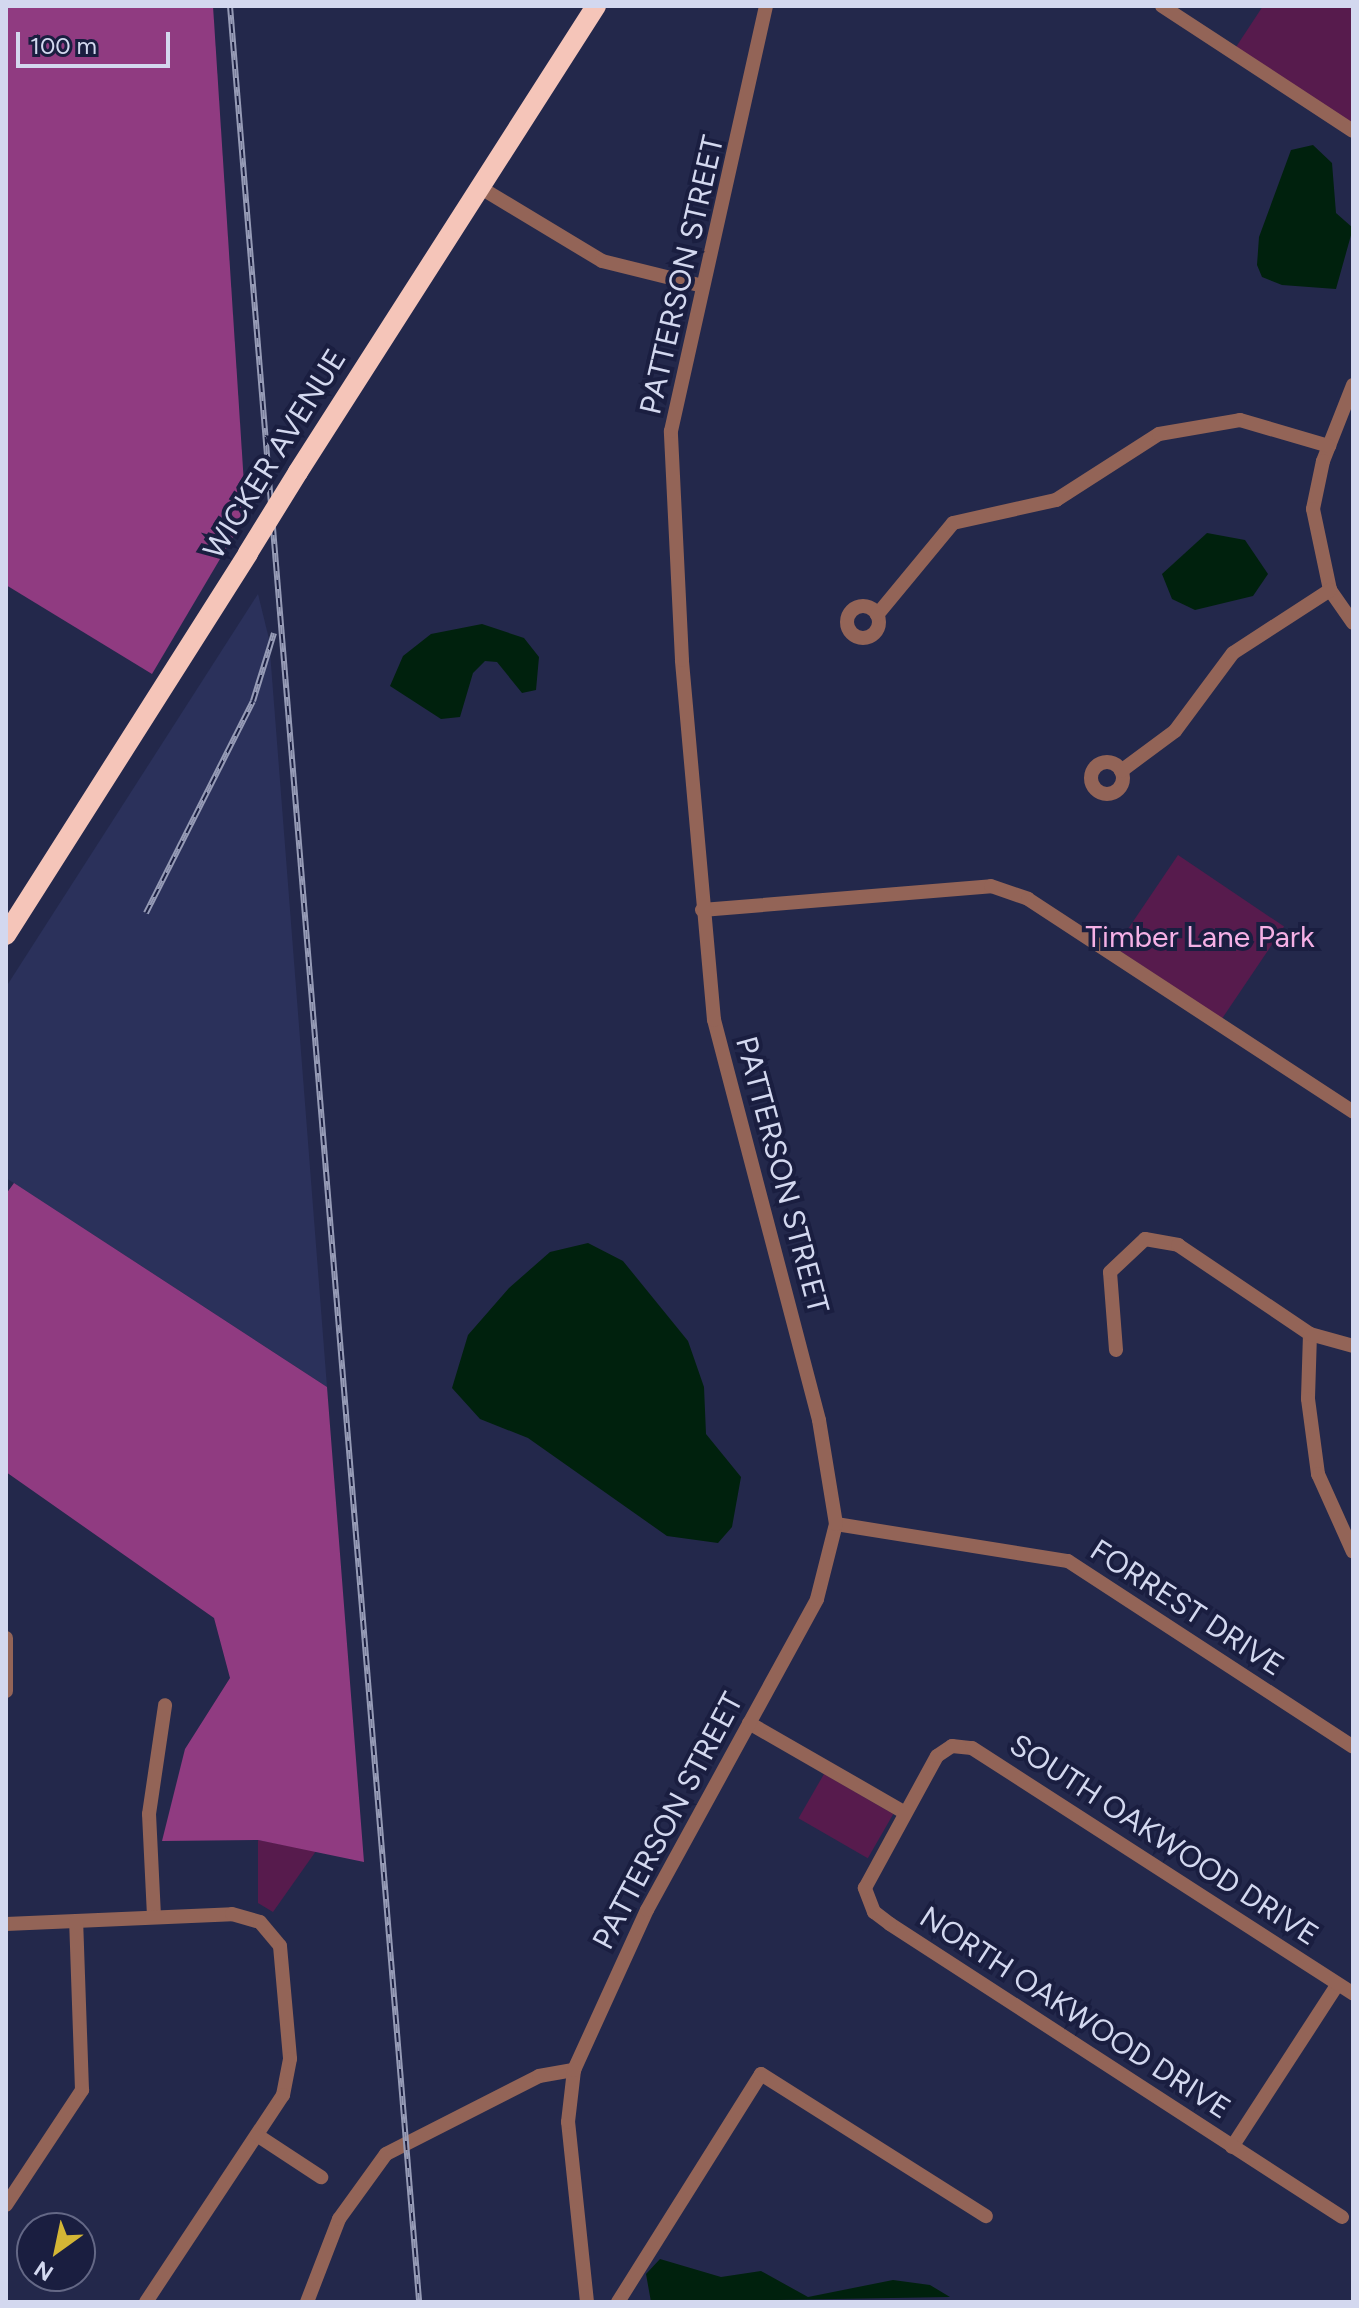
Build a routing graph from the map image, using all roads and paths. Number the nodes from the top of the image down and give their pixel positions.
1 (596, 6) edge
2 (766, 6) edge
3 (1162, 6) edge
4 (1353, 131) edge
5 (481, 188) junction
6 (703, 286) junction
7 (1353, 385) edge
8 (1329, 446) junction
9 (1330, 590) junction
10 (877, 615) dead end
11 (1353, 623) edge
12 (1121, 771) dead end
13 (702, 910) junction
14 (6, 935) edge
15 (1350, 1104) edge
16 (1310, 1334) junction
17 (1353, 1346) edge
18 (1116, 1350) dead end
19 (836, 1524) junction
20 (1353, 1552) edge
21 (6, 1638) edge
22 (6, 1691) edge
23 (165, 1705) dead end
24 (749, 1723) junction
25 (1353, 1747) edge
26 (942, 1751) joint
27 (904, 1812) junction
28 (154, 1916) junction
29 (76, 1922) junction
30 (6, 1924) edge
31 (1338, 1984) junction
32 (1353, 1994) edge
33 (574, 2070) junction
34 (257, 2135) junction
35 (1232, 2147) junction
36 (321, 2177) dead end
37 (6, 2205) edge
38 (986, 2216) dead end
39 (1342, 2217) dead end
40 (146, 2302) edge
41 (307, 2302) edge
42 (587, 2302) edge
43 (618, 2302) edge

1 - 5 highway, WICKER AVENUE
2 - 6 street, PATTERSON STREET
3 - 4 street
5 - 6 street
5 - 14 highway, WICKER AVENUE, bridge
6 - 13 street, PATTERSON STREET
7 - 8 street
8 - 9 street
8 - 10 street
9 - 11 street
9 - 12 street
13 - 15 street
13 - 19 street, PATTERSON STREET
16 - 17 street
16 - 18 street
16 - 20 street
19 - 24 street, PATTERSON STREET
19 - 25 street, FORREST DRIVE
21 - 22 street
23 - 28 street
24 - 27 street
24 - 33 street, PATTERSON STREET
26 - 27 street, NORTH OAKWOOD DRIVE
26 - 31 street, SOUTH OAKWOOD DRIVE
27 - 35 street, NORTH OAKWOOD DRIVE
28 - 29 street
28 - 34 street
29 - 30 street
29 - 37 street
31 - 32 street, SOUTH OAKWOOD DRIVE
31 - 35 street
33 - 41 street
33 - 42 street, PATTERSON STREET
34 - 36 street
34 - 40 street
35 - 39 street, NORTH OAKWOOD DRIVE
38 - 43 street

